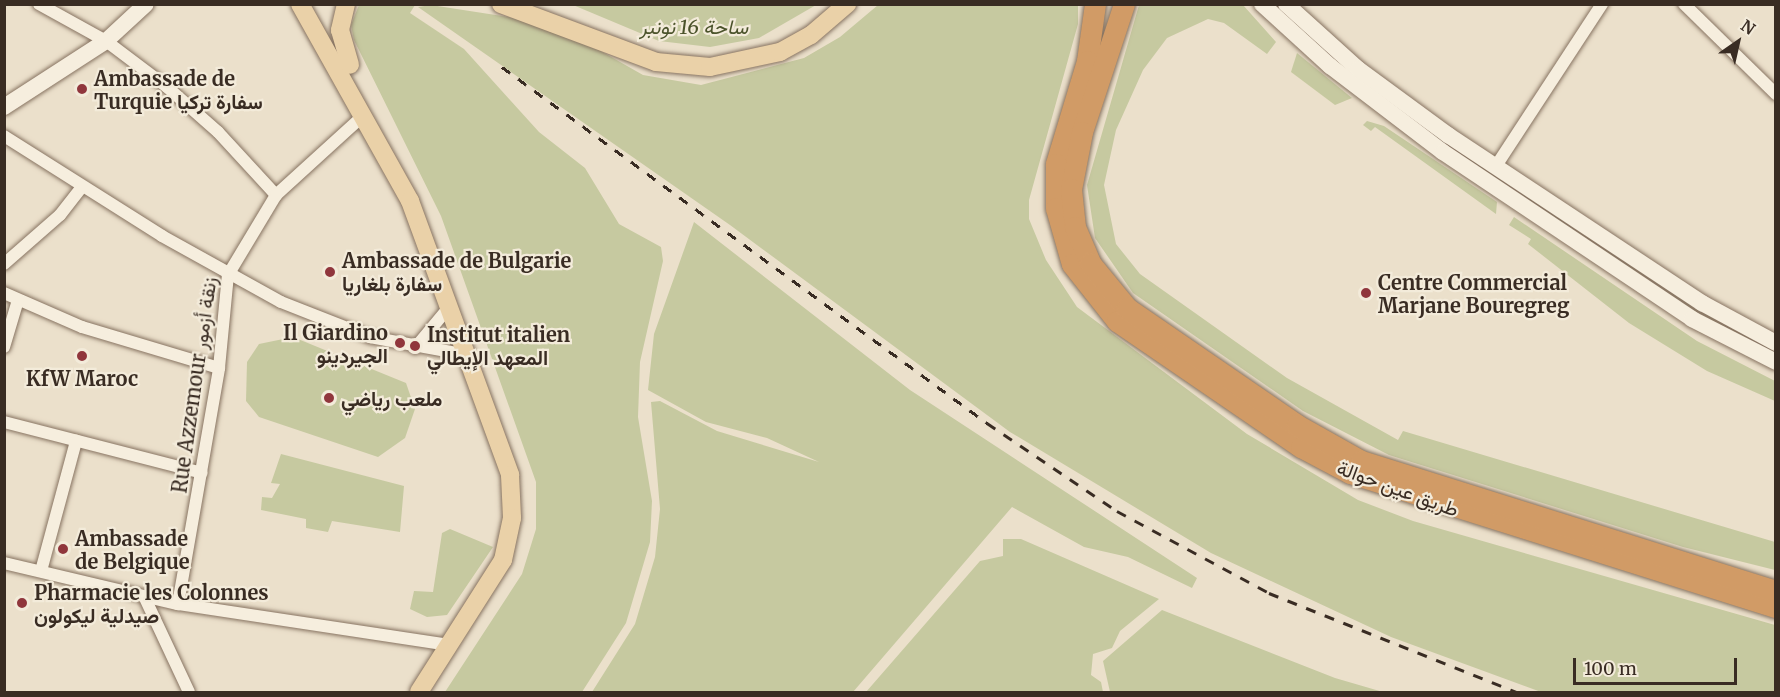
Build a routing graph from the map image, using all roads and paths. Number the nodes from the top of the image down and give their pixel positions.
1 (39, 4) edge
2 (146, 4) edge
3 (300, 4) edge
4 (314, 4) edge
5 (346, 4) edge
6 (501, 4) edge
7 (548, 4) edge
8 (830, 4) edge
9 (847, 4) edge
10 (1095, 4) edge
11 (1122, 4) edge
12 (1262, 4) edge
13 (1286, 4) edge
14 (1602, 4) edge
15 (1684, 4) edge
16 (106, 41) junction
17 (350, 65) junction
18 (1776, 94) edge
19 (4, 107) edge
20 (364, 115) junction
21 (4, 136) edge
22 (1496, 166) junction
23 (82, 187) junction
24 (276, 195) junction
25 (4, 264) edge
26 (228, 275) junction
27 (4, 293) edge
28 (18, 300) junction
29 (450, 306) junction
30 (1776, 343) edge
31 (4, 347) edge
32 (415, 348) junction
33 (468, 355) junction
34 (1776, 362) edge
35 (219, 368) junction
36 (4, 422) edge
37 (76, 441) junction
38 (202, 473) junction
39 (4, 563) edge
40 (41, 571) junction
41 (1776, 591) edge
42 (144, 596) junction
43 (178, 604) junction
44 (1776, 608) edge
45 (450, 645) junction
46 (189, 693) edge
47 (419, 693) edge
48 (432, 693) edge

1 - 16 street
2 - 16 street
3 - 20 main road
4 - 17 main road
5 - 17 main road
6 - 9 main road
7 - 8 main road
10 - 44 highway, طريق عين حوالة
11 - 41 highway, طريق عين حوالة
12 - 34 street
13 - 22 street
14 - 22 street
15 - 18 street
16 - 19 street
16 - 24 street
17 - 48 main road
20 - 24 street, Rue Azzemour زنقة أزمور
20 - 29 main road
21 - 23 street
22 - 30 street
23 - 25 street
23 - 26 street
24 - 26 street, Rue Azzemour زنقة أزمور
26 - 32 street
26 - 35 street, Rue Azzemour زنقة أزمور
27 - 28 street
28 - 31 street
28 - 35 street
29 - 32 street
29 - 33 main road
32 - 33 street
33 - 45 main road
35 - 38 street, Rue Azzemour زنقة أزمور
36 - 37 street
37 - 38 street
37 - 40 street
38 - 43 street, Rue Azzemour زنقة أزمور
39 - 40 street
40 - 42 street
42 - 43 street
42 - 46 street
43 - 45 street
45 - 47 main road

